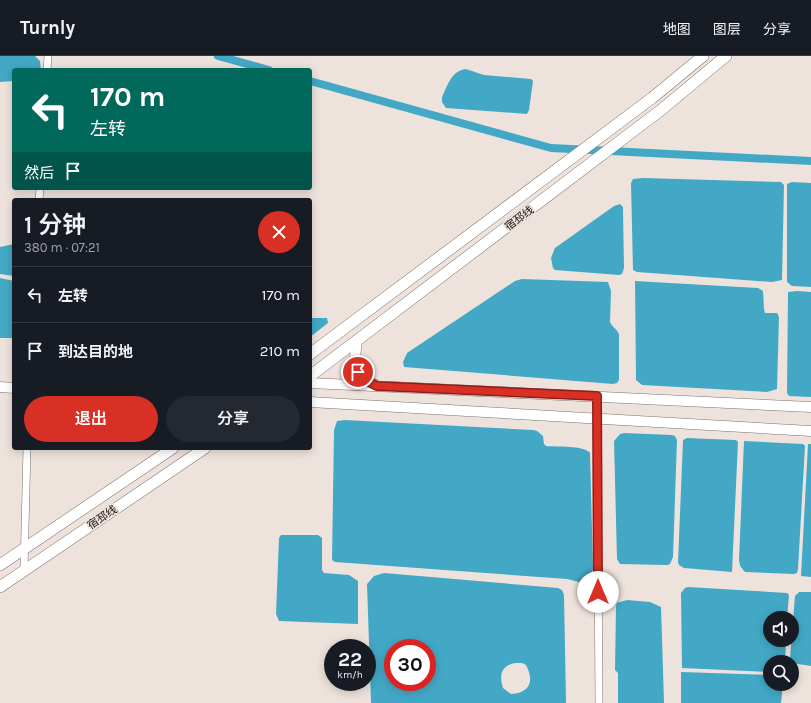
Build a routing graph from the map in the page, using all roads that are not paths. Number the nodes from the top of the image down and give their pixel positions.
1 (48, 56) edge
2 (703, 56) edge
3 (726, 56) edge
4 (47, 68) edge
5 (357, 340) junction
6 (312, 353) edge
7 (312, 374) edge
8 (312, 383) edge
9 (377, 386) junction
10 (0, 387) edge
11 (12, 388) edge
12 (597, 396) junction
13 (312, 402) edge
14 (811, 406) edge
15 (597, 419) junction
16 (811, 431) edge
17 (27, 450) edge
18 (169, 450) edge
19 (202, 450) edge
20 (24, 548) junction
21 (0, 565) edge
22 (24, 570) junction
23 (0, 587) edge
24 (599, 703) edge

1 - 4 street
2 - 6 main road, 宿邳线
3 - 5 main road, 宿邳线
5 - 7 main road, 宿邳线
5 - 9 street
8 - 9 street
9 - 12 street
10 - 11 street
12 - 14 street
12 - 15 street
13 - 15 street
15 - 16 street
15 - 24 street
17 - 20 street
18 - 20 main road, 宿邳线
19 - 22 main road, 宿邳线
20 - 21 main road, 宿邳线
20 - 22 street
22 - 23 main road, 宿邳线

